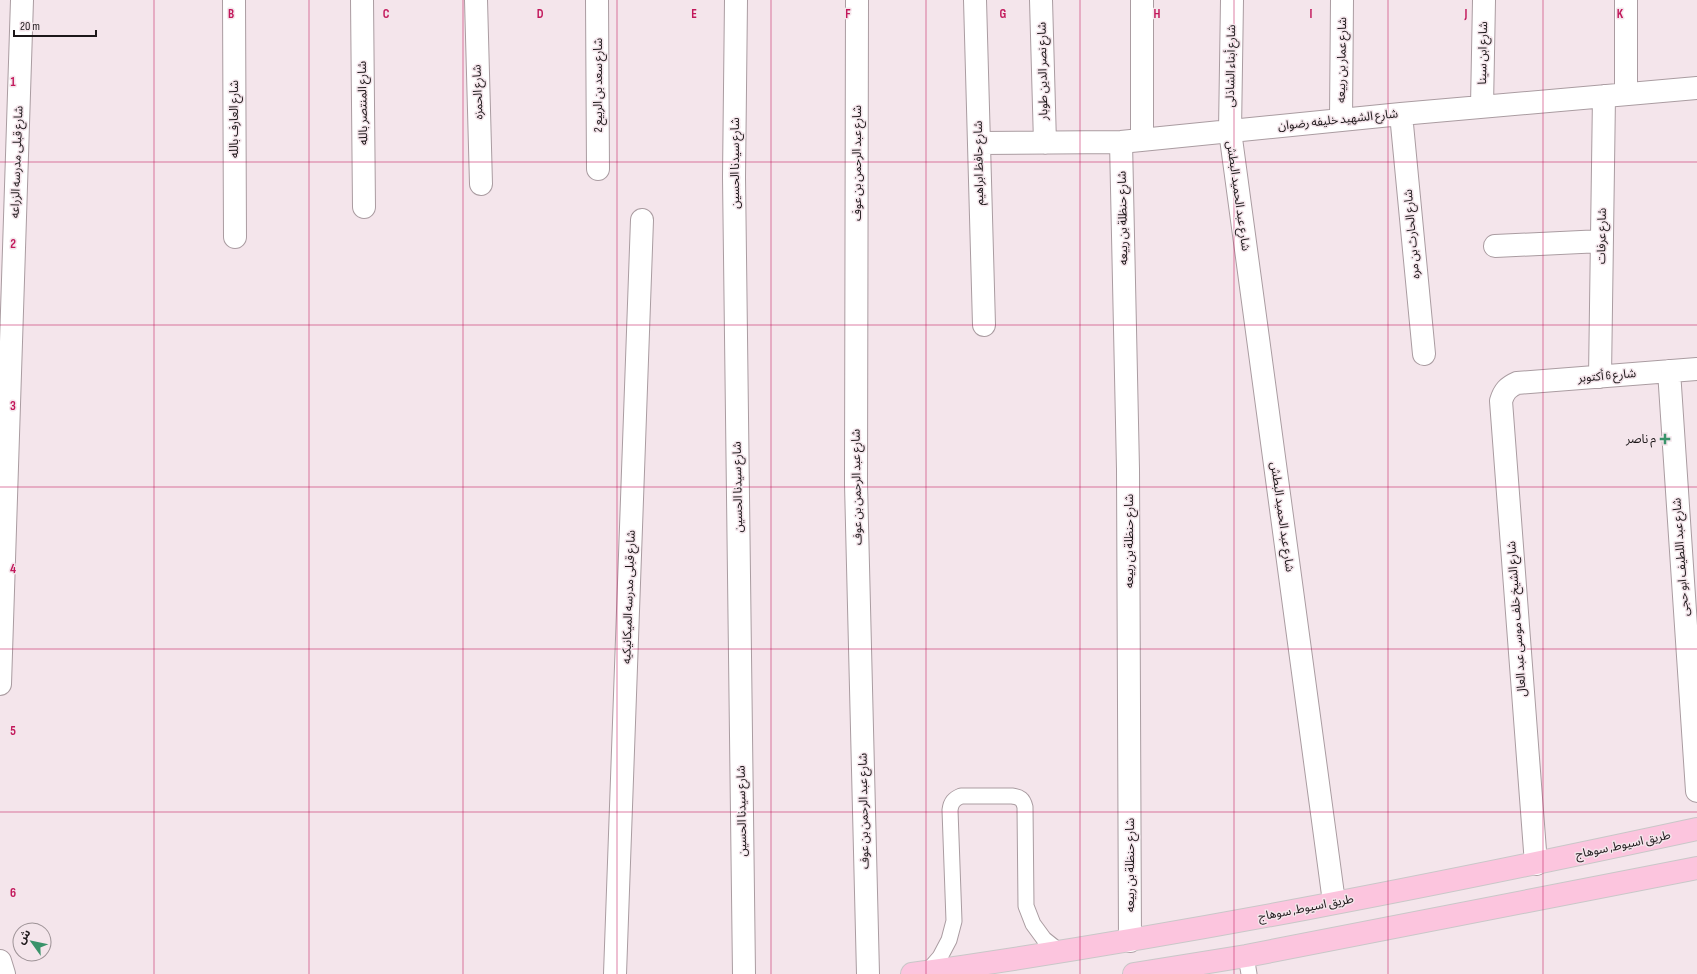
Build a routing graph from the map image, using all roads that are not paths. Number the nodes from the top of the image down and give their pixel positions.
1 (22, 0) edge
2 (234, 0) edge
3 (362, 0) edge
4 (476, 0) edge
5 (597, 0) edge
6 (736, 0) edge
7 (857, 0) edge
8 (975, 0) edge
9 (1041, 0) edge
10 (1142, 0) edge
11 (1232, 0) edge
12 (1342, 0) edge
13 (1484, 0) edge
14 (1626, 0) edge
15 (1697, 88) edge
16 (1626, 94) junction
17 (1604, 96) junction
18 (1482, 106) junction
19 (1401, 114) junction
20 (1341, 120) junction
21 (1230, 131) junction
22 (1132, 141) junction
23 (979, 143) junction
24 (1044, 143) junction
25 (598, 169) dead end
26 (481, 184) dead end
27 (364, 207) dead end
28 (642, 220) dead end
29 (235, 237) dead end
30 (1602, 241) junction
31 (1495, 246) dead end
32 (984, 325) dead end
33 (1424, 354) dead end
34 (1697, 369) edge
35 (1669, 371) junction
36 (1600, 377) junction
37 (1517, 383) joint
38 (0, 684) edge
39 (1697, 791) edge
40 (1697, 829) edge
41 (1536, 864) junction
42 (1697, 868) edge
43 (1334, 902) junction
44 (1130, 941) junction
45 (1059, 951) junction
46 (0, 960) edge
47 (1248, 965) edge
48 (920, 973) edge
49 (4, 974) edge
50 (615, 974) edge
51 (744, 974) edge
52 (868, 974) edge
53 (1134, 974) edge

1 - 38 street, شارع قبلى مدرسه الزراعه
2 - 29 street, شارع العارف بالله
3 - 27 street, شارع المنتصر بالله
4 - 26 street, شارع الحمزه
5 - 25 street, شارع سعد بن الربيع 2
6 - 51 street, شارع سيدنا الحسين
7 - 52 street, شارع عبد الرحمن بن عوف
8 - 23 street, شارع حافظ ابراهيم
9 - 24 street, شارع نصر الدين طوبار
10 - 22 street, شارع حنظلة بن ربيعه
11 - 21 street, شارع أبناء الشاذلى
12 - 20 street, شارع عمار بن ربيعه
13 - 18 street, شارع ابن سينا
14 - 16 street
15 - 16 street, شارع الشهيد خليفه رضوان
16 - 17 street, شارع الشهيد خليفه رضوان
17 - 18 street, شارع الشهيد خليفه رضوان
17 - 30 street, شارع عرفات
18 - 19 street, شارع الشهيد خليفه رضوان
19 - 20 street, شارع الشهيد خليفه رضوان
19 - 33 street, شارع الحارث بن مره
20 - 21 street, شارع الشهيد خليفه رضوان
21 - 22 street, شارع الشهيد خليفه رضوان
21 - 43 street, شارع عبد الحميد البطش
22 - 24 street, شارع الشهيد خليفه رضوان
22 - 44 street, شارع حنظلة بن ربيعه
23 - 24 street, شارع الشهيد خليفه رضوان
23 - 32 street, شارع حافظ ابراهيم
28 - 50 street, شارع قبلى مدرسه الميكانيكيه
30 - 31 street
30 - 36 street, شارع عرفات
34 - 35 street, شارع 6 أكتوبر
35 - 36 street, شارع 6 أكتوبر
35 - 39 street, شارع عبد اللطيف ابو حجى
36 - 37 street, شارع 6 أكتوبر
37 - 41 street, شارع الشيخ خلف موسى عبد العال
40 - 41 main road, طريق اسيوط, سوهاج
41 - 43 main road, طريق اسيوط, سوهاج
42 - 47 main road
43 - 44 main road, طريق اسيوط, سوهاج
44 - 45 main road, طريق اسيوط, سوهاج
45 - 48 main road, طريق اسيوط, سوهاج
45 - 48 lane
46 - 49 street
47 - 53 main road

